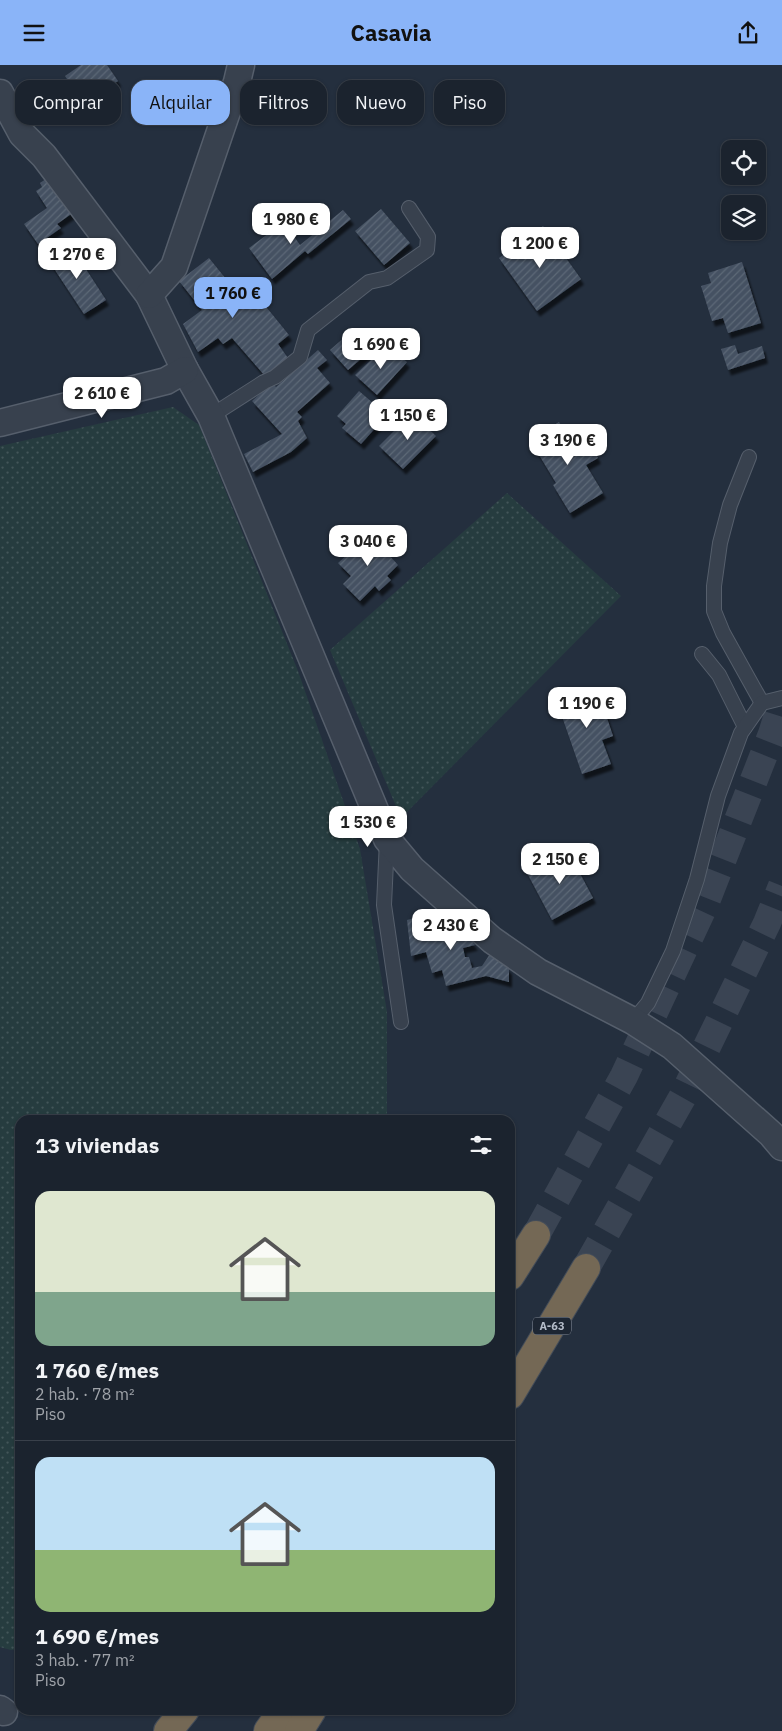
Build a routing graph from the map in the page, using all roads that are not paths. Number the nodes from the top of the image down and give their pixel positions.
1 (241, 65) edge
2 (0, 93) edge
3 (409, 208) dead end
4 (149, 295) junction
5 (185, 370) junction
6 (211, 416) junction
7 (0, 423) edge
8 (749, 457) dead end
9 (702, 654) dead end
10 (782, 698) edge
11 (762, 703) junction
12 (745, 727) junction
13 (387, 839) junction
14 (633, 1021) junction
15 (401, 1022) dead end
16 (782, 1147) edge
17 (536, 1235) tunnel mouth
18 (586, 1267) tunnel mouth
19 (515, 1268) edge
20 (515, 1387) edge
21 (181, 1715) edge
22 (202, 1715) edge
23 (279, 1715) edge
24 (309, 1715) edge
25 (168, 1731) edge
26 (191, 1731) edge
27 (268, 1731) edge
28 (299, 1731) edge

1 - 4 street
2 - 4 street
3 - 6 lane
4 - 5 street
5 - 6 street
5 - 7 street
6 - 13 street
8 - 11 lane
9 - 12 lane
10 - 11 lane
11 - 12 lane
12 - 14 lane
13 - 14 street
13 - 15 lane
14 - 16 street
17 - 19 highway
18 - 20 highway, A-63
21 - 25 highway
22 - 26 highway
23 - 27 highway
24 - 28 highway

